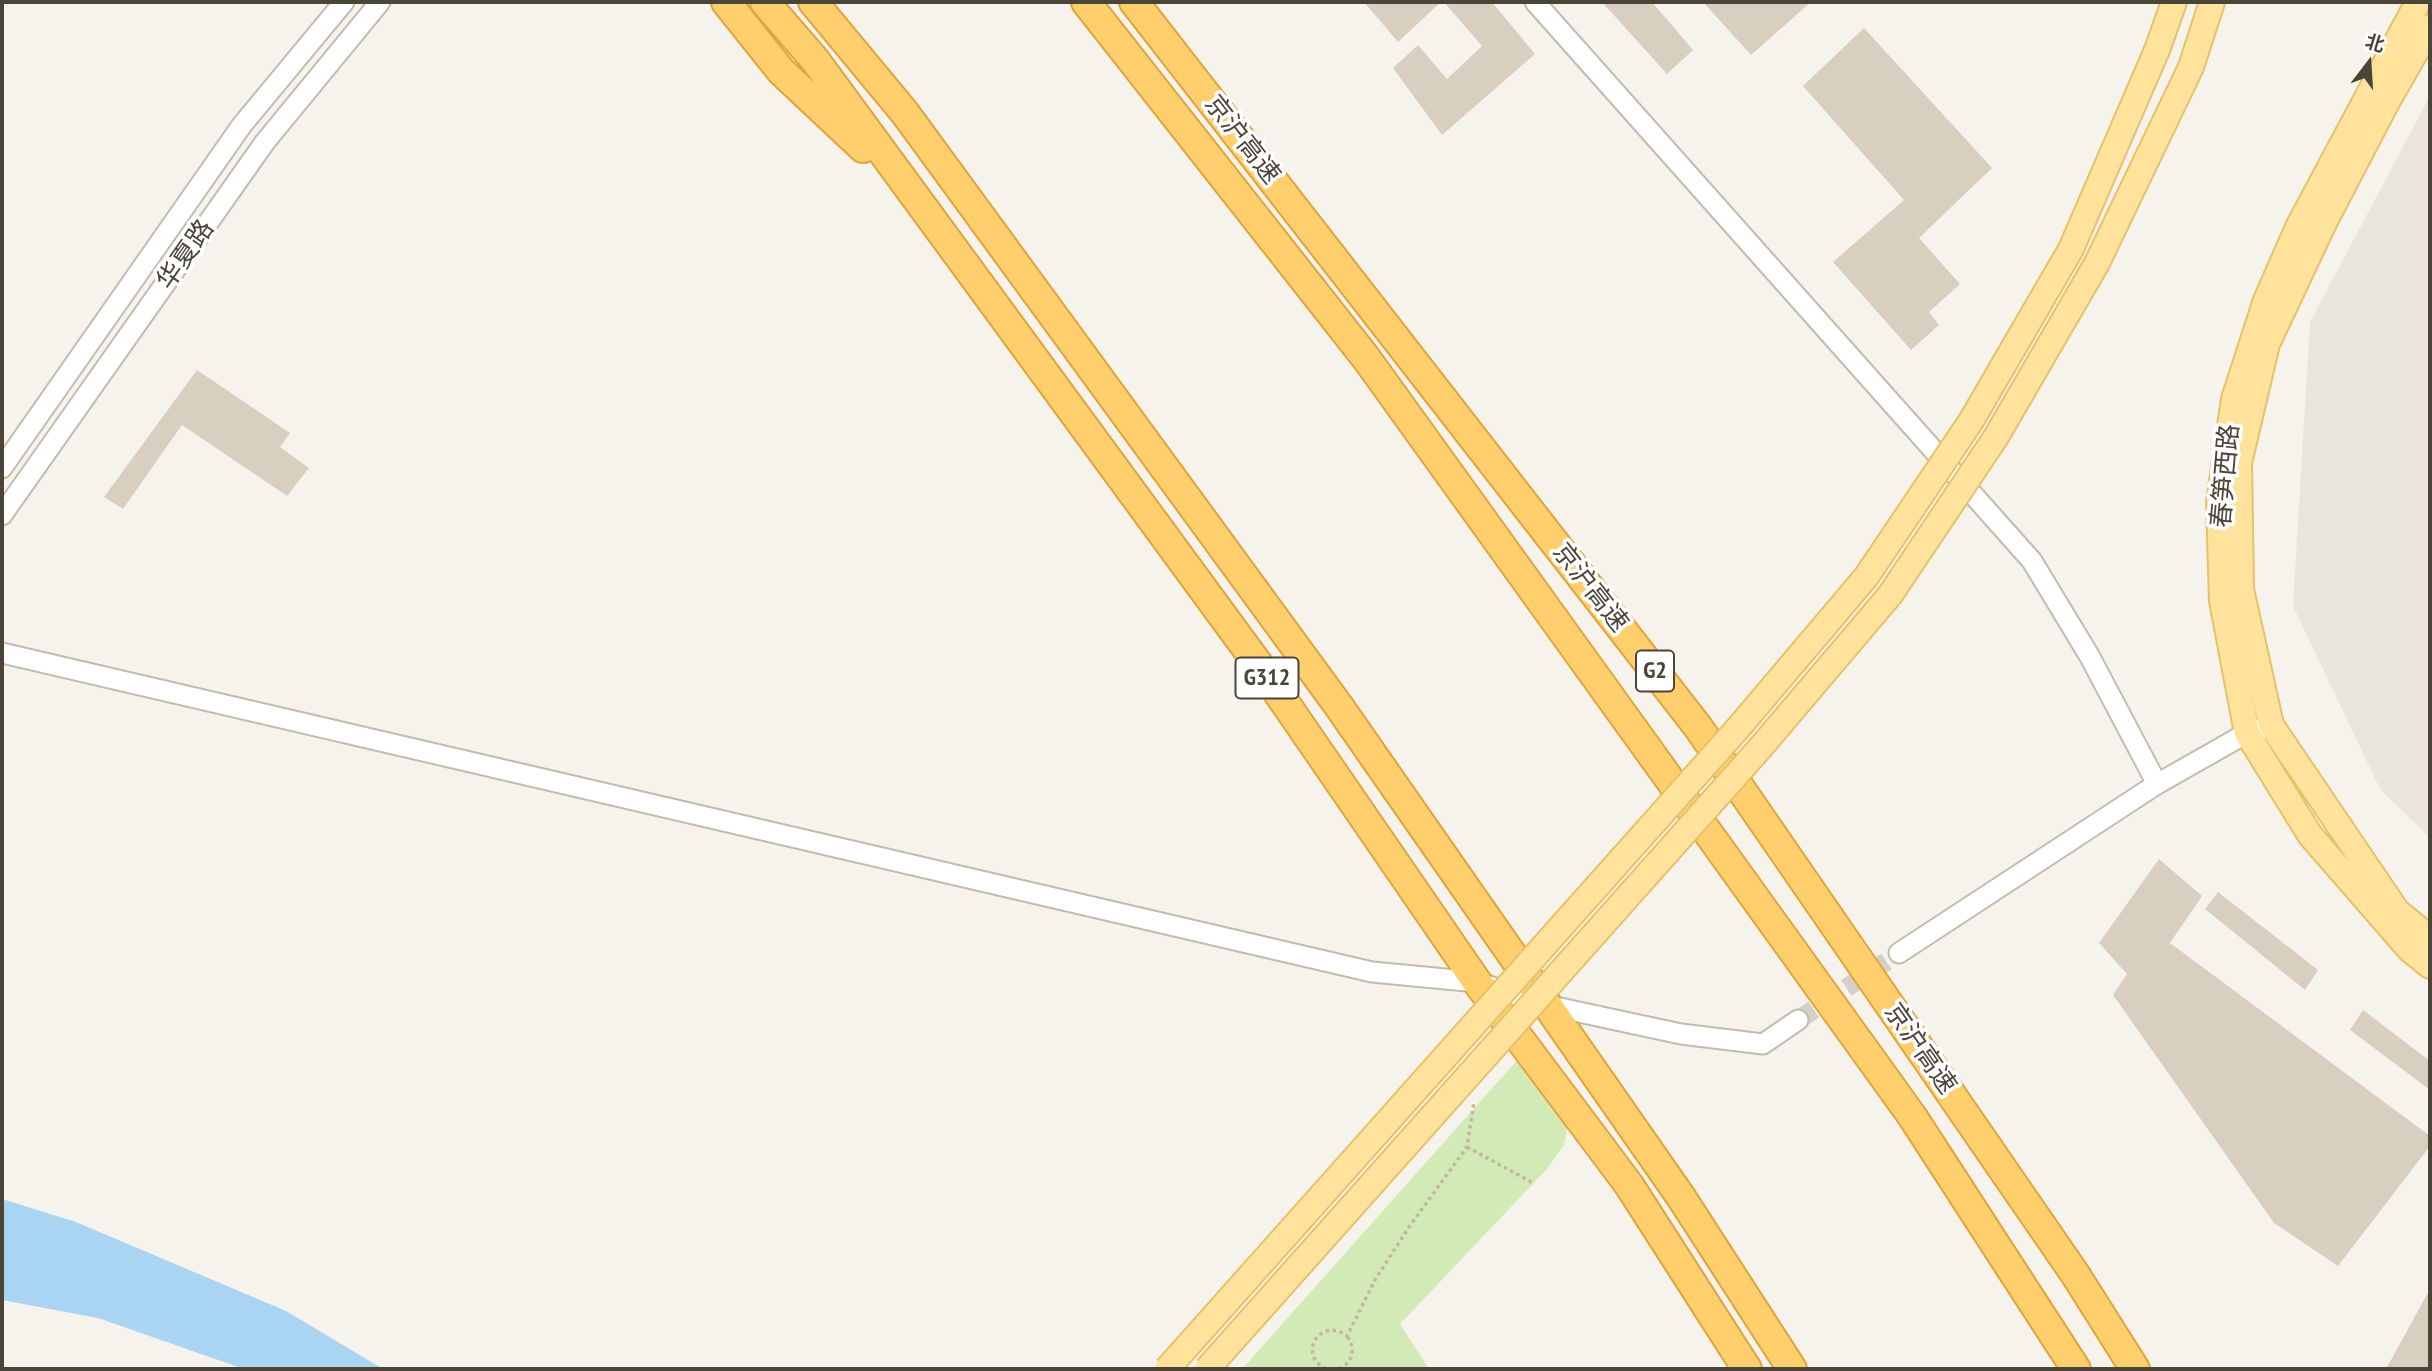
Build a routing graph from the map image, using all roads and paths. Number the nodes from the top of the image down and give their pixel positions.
1 (344, 2) edge
2 (380, 2) edge
3 (726, 2) edge
4 (765, 2) edge
5 (813, 2) edge
6 (1086, 2) edge
7 (1134, 2) edge
8 (1535, 2) edge
9 (2174, 2) edge
10 (2212, 2) edge
11 (2418, 2) edge
12 (2430, 27) edge
13 (916, 199) junction
14 (2, 468) edge
15 (2, 515) edge
16 (2, 653) edge
17 (2271, 725) junction
18 (2247, 733) junction
19 (2157, 784) junction
20 (2430, 938) edge
21 (1899, 954) tunnel mouth
22 (2430, 966) edge
23 (1477, 982) junction
24 (1546, 1005) junction
25 (1798, 1020) tunnel mouth
26 (1476, 1093) dead end
27 (1467, 1147) junction
28 (1533, 1183) dead end
29 (1348, 1336) junction
30 (1167, 1369) edge
31 (1207, 1369) edge
32 (1323, 1369) edge
33 (1339, 1369) edge
34 (1747, 1369) edge
35 (1792, 1369) edge
36 (2076, 1369) edge
37 (2135, 1369) edge

1 - 14 street, 华夏路
2 - 15 street, 华夏路
3 - 13 highway
4 - 13 highway, G312
5 - 24 highway, G312
6 - 36 highway, 京沪高速 / G2
7 - 37 highway, 京沪高速 / G2
8 - 19 street
9 - 30 main road, bridge
10 - 31 main road, bridge
11 - 18 main road, 春笋西路
12 - 17 main road, 春笋西路
13 - 23 highway, G312
16 - 23 street
17 - 18 street
17 - 20 main road, 春笋西路
18 - 19 street
18 - 22 main road, 春笋西路
19 - 21 street
23 - 24 street
23 - 34 highway, G312
24 - 25 street
24 - 35 highway, G312
26 - 27 path
27 - 28 path
27 - 29 path
29 - 32 path
29 - 33 path

